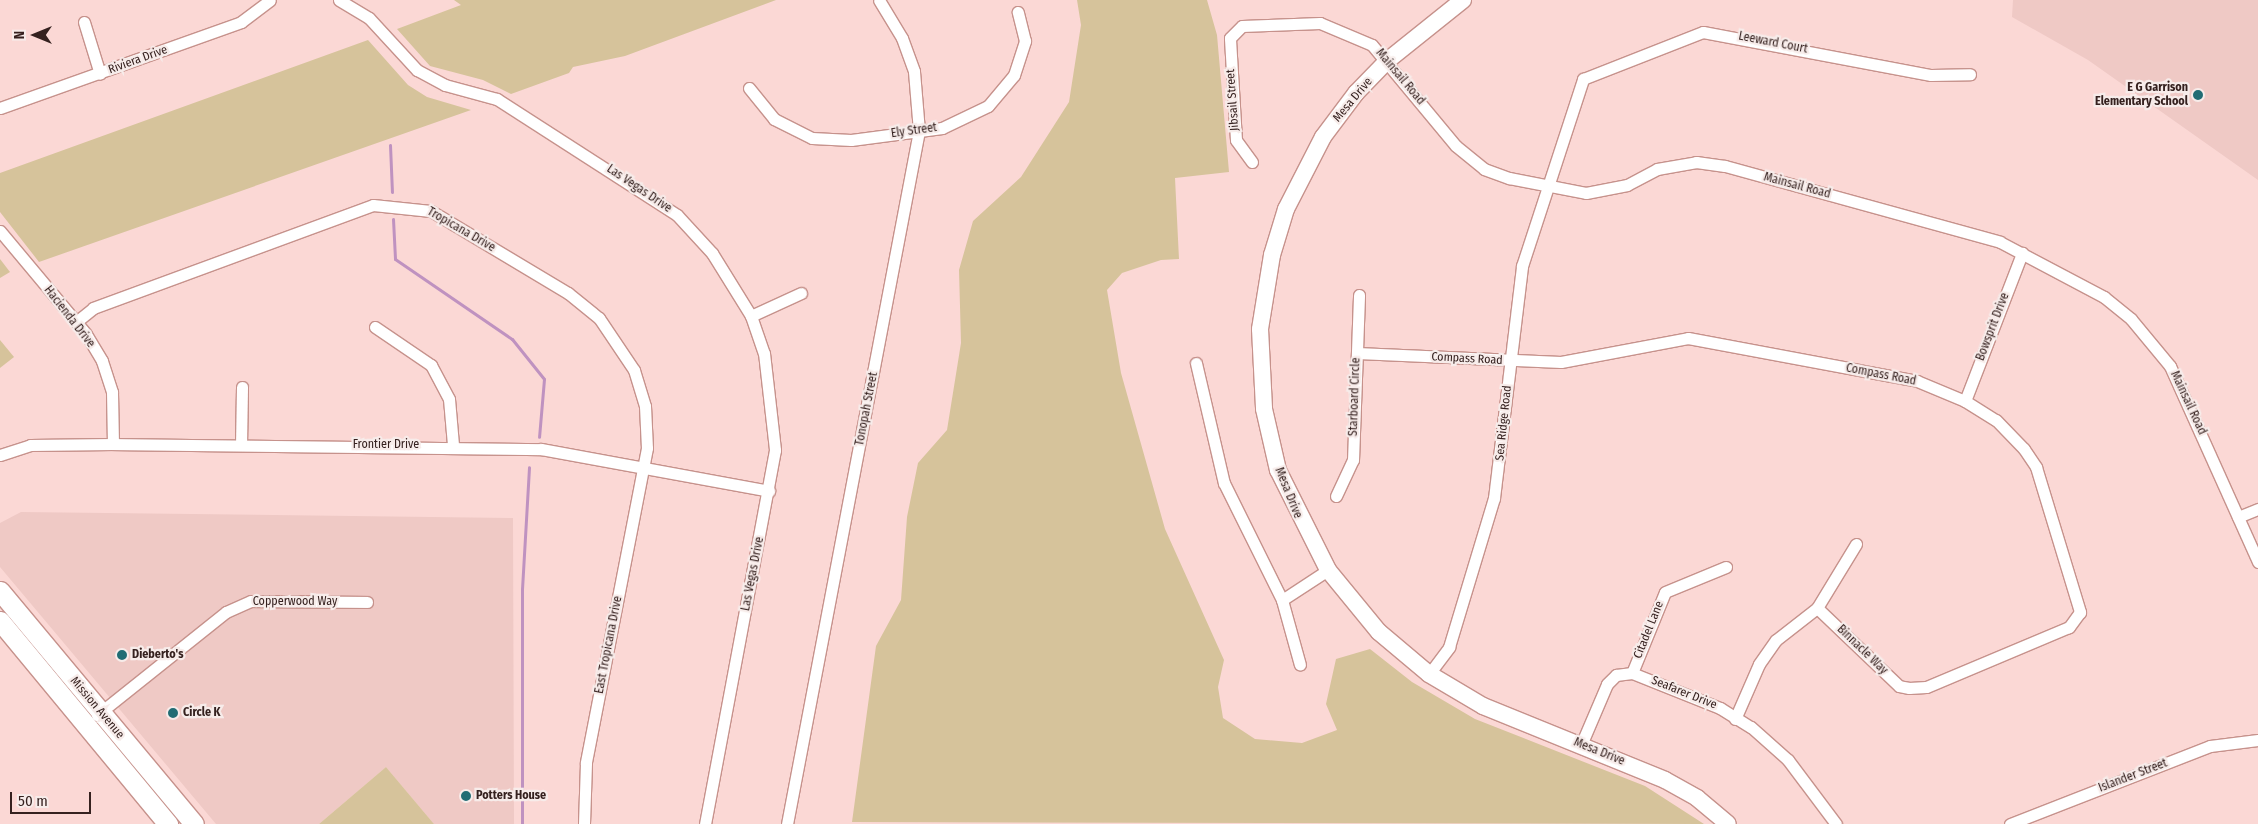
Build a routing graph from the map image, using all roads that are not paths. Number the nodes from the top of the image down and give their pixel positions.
1 (270, 0) edge
2 (339, 0) edge
3 (879, 0) edge
4 (1463, 0) edge
5 (1018, 12) dead end
6 (84, 22) dead end
7 (1233, 34) joint
8 (1388, 60) junction
9 (100, 74) junction
10 (1970, 74) dead end
11 (1583, 79) joint
12 (749, 88) dead end
13 (0, 108) edge
14 (920, 131) junction
15 (1252, 162) dead end
16 (1544, 186) junction
17 (0, 231) edge
18 (2022, 253) junction
19 (801, 293) dead end
20 (1359, 295) dead end
21 (751, 316) junction
22 (76, 322) junction
23 (375, 327) dead end
24 (1357, 353) junction
25 (1511, 361) junction
26 (1196, 363) dead end
27 (242, 387) dead end
28 (1965, 400) junction
29 (113, 444) junction
30 (241, 445) junction
31 (453, 445) junction
32 (0, 455) edge
33 (644, 467) junction
34 (769, 491) junction
35 (1336, 496) dead end
36 (2258, 509) edge
37 (2238, 517) junction
38 (1856, 544) dead end
39 (2258, 562) edge
40 (1726, 567) dead end
41 (1328, 570) junction
42 (0, 591) edge
43 (1282, 600) junction
44 (367, 602) dead end
45 (1817, 608) junction
46 (0, 621) edge
47 (1300, 665) dead end
48 (1632, 673) junction
49 (1429, 674) junction
50 (1909, 688) joint
51 (100, 712) junction
52 (1735, 719) junction
53 (86, 724) junction
54 (2258, 740) edge
55 (1581, 745) junction
56 (168, 824) edge
57 (194, 824) edge
58 (584, 824) edge
59 (705, 824) edge
60 (787, 824) edge
61 (1728, 824) edge
62 (1836, 824) edge
63 (2010, 824) edge

1 - 9 street, Riviera Drive
2 - 21 street, Las Vegas Drive
3 - 14 street, Tonopah Street
4 - 8 main road, Mesa Drive
5 - 14 street, Ely Street
6 - 9 street
7 - 8 street, Mainsail Road
7 - 15 street, Jibsail Street
8 - 16 street, Mainsail Road
8 - 41 main road, Mesa Drive
9 - 13 street, Riviera Drive
10 - 11 street, Leeward Court
11 - 16 street, Sea Ridge Road
12 - 14 street, Ely Street
14 - 60 street, Tonopah Street
16 - 18 street, Mainsail Road
16 - 25 street, Sea Ridge Road
17 - 22 street, Hacienda Drive
18 - 28 street, Bowsprit Drive
18 - 37 street, Mainsail Road
19 - 21 street
20 - 24 street, Starboard Circle
21 - 34 street, Las Vegas Drive
22 - 29 street, Hacienda Drive
22 - 33 street, Tropicana Drive
23 - 31 street
24 - 25 street, Compass Road
24 - 35 street, Starboard Circle
25 - 28 street, Compass Road
25 - 49 street, Sea Ridge Road
26 - 43 street
27 - 30 street
28 - 50 street, Compass Road
29 - 30 street, Frontier Drive
29 - 32 street, Frontier Drive
30 - 31 street, Frontier Drive
31 - 33 street, Frontier Drive
33 - 34 street, Frontier Drive
33 - 58 street, East Tropicana Drive
34 - 59 street, Las Vegas Drive
36 - 37 street
37 - 39 street, Mainsail Road
38 - 45 street
40 - 48 street, Citadel Lane
41 - 43 street
41 - 49 main road, Mesa Drive
42 - 51 main road, Mission Avenue
43 - 47 street
44 - 51 street, Copperwood Way
45 - 50 street, Binnacle Way
45 - 52 street
46 - 53 main road, Mission Avenue
48 - 52 street, Seafarer Drive
48 - 55 street
49 - 55 main road, Mesa Drive
51 - 53 street, Copperwood Way
51 - 57 main road, Mission Avenue
52 - 62 street, Seafarer Drive
53 - 56 main road, Mission Avenue
54 - 63 street, Islander Street
55 - 61 main road, Mesa Drive

